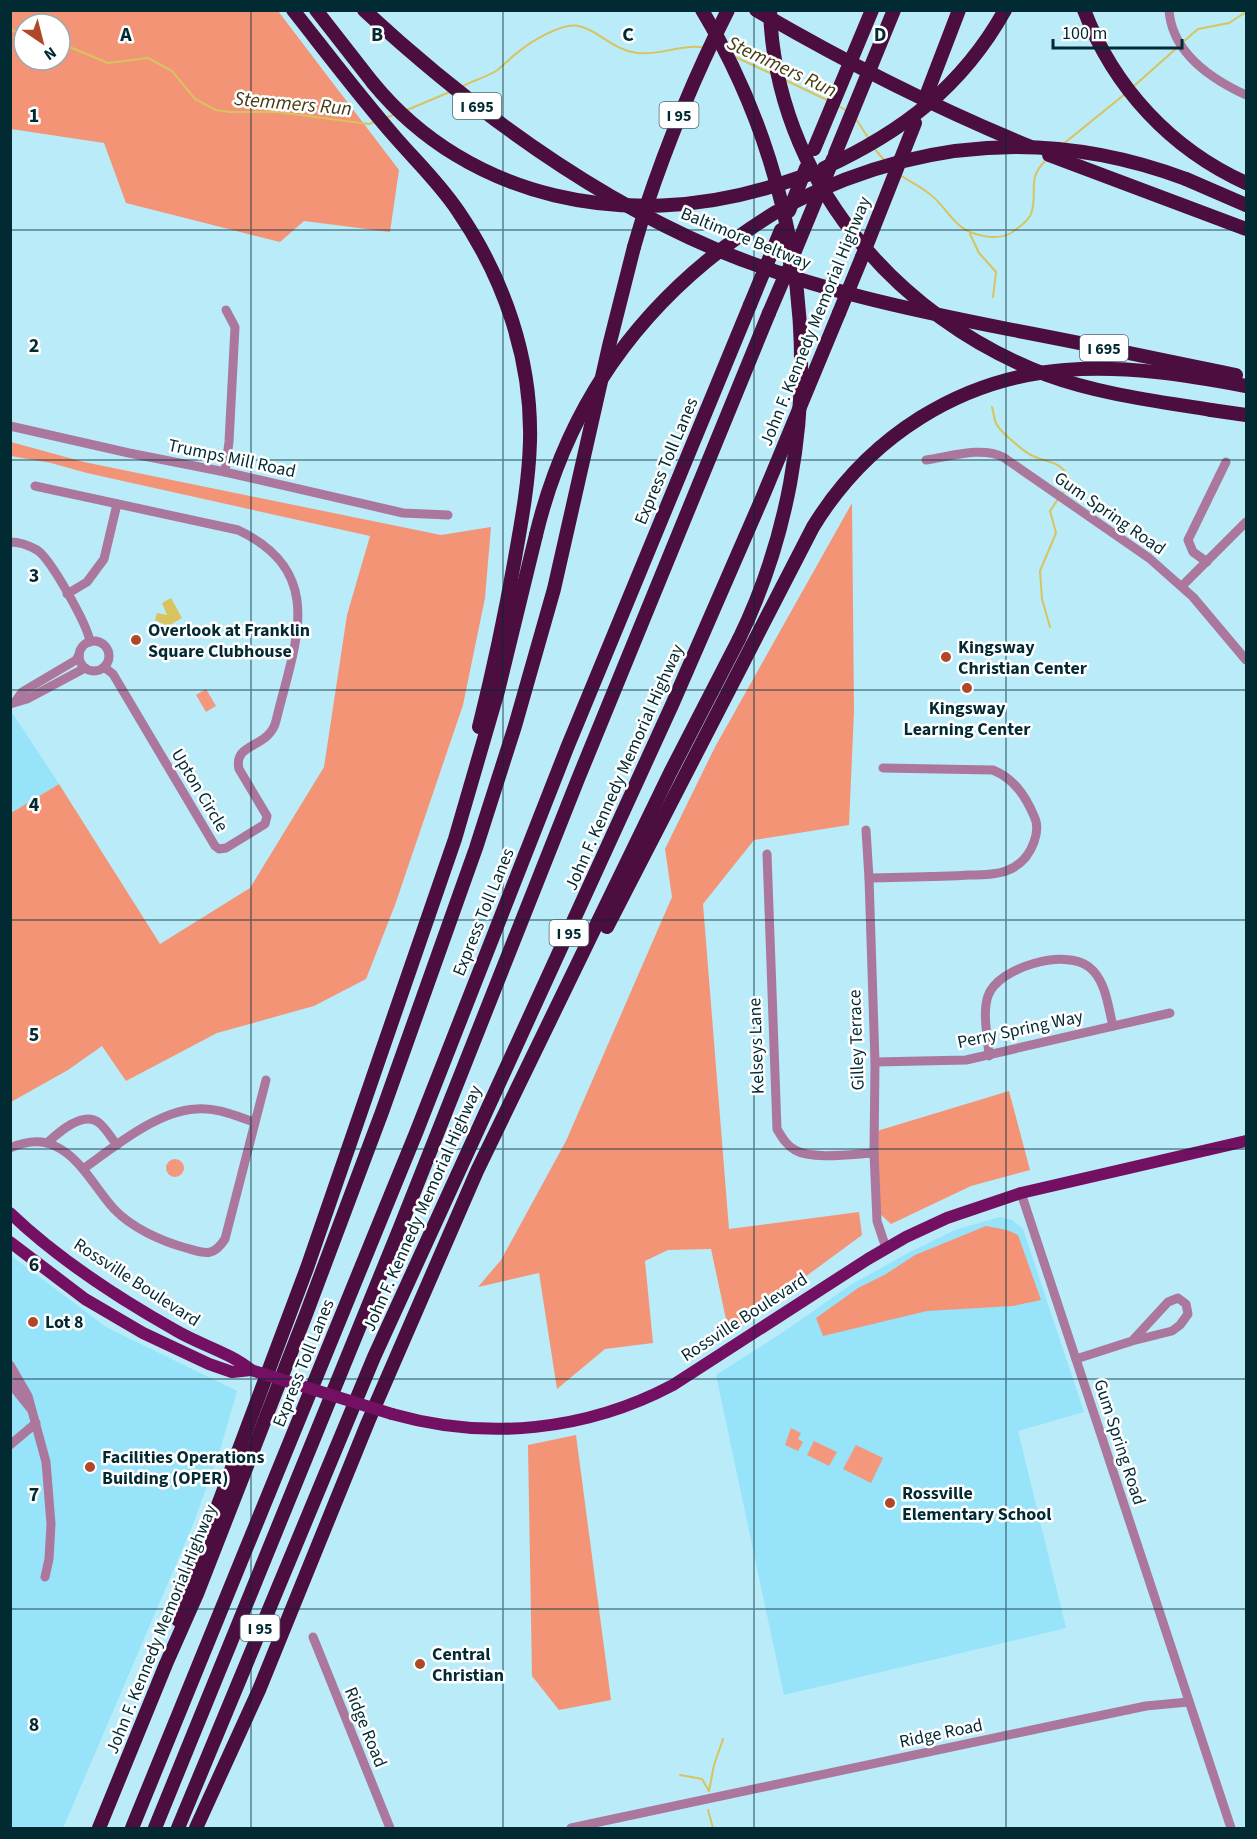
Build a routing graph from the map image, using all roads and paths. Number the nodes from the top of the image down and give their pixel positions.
1 (293, 10) edge
2 (316, 10) edge
3 (364, 10) edge
4 (702, 10) edge
5 (728, 10) edge
6 (756, 10) edge
7 (770, 10) edge
8 (872, 10) edge
9 (894, 10) edge
10 (959, 10) edge
11 (1005, 10) edge
12 (1084, 10) edge
13 (1169, 10) edge
14 (1246, 95) edge
15 (1246, 183) edge
16 (1246, 205) edge
17 (1246, 229) edge
18 (226, 310) dead end
19 (1246, 377) edge
20 (1246, 386) edge
21 (1246, 415) edge
22 (10, 426) edge
23 (926, 460) dead end
24 (1226, 462) dead end
25 (225, 472) junction
26 (35, 486) dead end
27 (117, 504) junction
28 (448, 515) dead end
29 (1246, 522) edge
30 (10, 542) edge
31 (1207, 562) junction
32 (1182, 586) junction
33 (67, 594) junction
34 (90, 642) junction
35 (79, 655) junction
36 (1246, 660) edge
37 (104, 667) junction
38 (85, 668) junction
39 (12, 703) edge
40 (883, 768) dead end
41 (866, 830) dead end
42 (766, 854) dead end
43 (869, 878) junction
44 (431, 903) junction
45 (1170, 1013) dead end
46 (1113, 1026) junction
47 (989, 1056) junction
48 (875, 1062) junction
49 (266, 1080) dead end
50 (254, 1122) junction
51 (1246, 1142) edge
52 (47, 1143) junction
53 (117, 1145) junction
54 (10, 1148) edge
55 (874, 1153) junction
56 (83, 1169) junction
57 (1021, 1193) junction
58 (463, 1206) junction
59 (10, 1213) edge
60 (10, 1242) edge
61 (886, 1248) junction
62 (1132, 1341) junction
63 (1076, 1359) junction
64 (10, 1365) edge
65 (251, 1370) junction
66 (10, 1383) edge
67 (30, 1408) junction
68 (36, 1423) junction
69 (10, 1445) edge
70 (45, 1577) dead end
71 (313, 1637) dead end
72 (166, 1664) junction
73 (1188, 1702) junction
74 (99, 1828) edge
75 (132, 1828) edge
76 (155, 1828) edge
77 (178, 1828) edge
78 (196, 1828) edge
79 (390, 1828) edge
80 (571, 1828) edge
81 (1230, 1828) edge

1 - 44 highway
2 - 11 highway, bridge
3 - 19 highway, Baltimore Beltway / I 695
4 - 58 highway, bridge
5 - 72 highway, John F. Kennedy Memorial Highway / I 95, bridge
6 - 17 highway
7 - 21 highway, bridge
8 - 75 highway, Express Toll Lanes, bridge
9 - 76 highway, bridge
10 - 77 highway, John F. Kennedy Memorial Highway / I 95, bridge
12 - 15 highway
13 - 14 street
16 - 44 highway, bridge
18 - 25 street
20 - 58 highway
22 - 25 street, Trumps Mill Road
23 - 32 street, Gum Spring Road
24 - 31 street
25 - 28 street, Trumps Mill Road
26 - 27 street, Upton Circle
27 - 33 street
27 - 37 street, Upton Circle
29 - 31 street
30 - 33 street
31 - 32 street
32 - 36 street, Gum Spring Road
33 - 34 street
34 - 35 street
34 - 37 street
35 - 38 street
35 - 39 street
37 - 38 street
38 - 39 street
40 - 43 street
41 - 43 street, Gilley Terrace
42 - 55 street, Kelseys Lane
43 - 48 street, Gilley Terrace
44 - 72 highway
45 - 46 street, Perry Spring Way
46 - 47 street, Perry Spring Way
46 - 47 street
47 - 48 street, Perry Spring Way
48 - 55 street, Gilley Terrace
49 - 50 street
50 - 53 street
50 - 56 street
51 - 57 main road, Rossville Boulevard
52 - 53 street
52 - 54 street
52 - 56 street
53 - 56 street
55 - 61 street, Gilley Terrace
57 - 61 main road, Rossville Boulevard
57 - 63 street, Gum Spring Road
58 - 78 highway
59 - 65 main road, Rossville Boulevard
60 - 65 main road, Rossville Boulevard
61 - 65 main road, Rossville Boulevard, bridge
62 - 62 street
62 - 63 street
63 - 73 street, Gum Spring Road
64 - 67 street
66 - 67 street
67 - 68 street
68 - 69 street
68 - 70 street
71 - 79 street, Ridge Road
72 - 74 highway, John F. Kennedy Memorial Highway / I 95
73 - 80 street, Ridge Road
73 - 81 street

